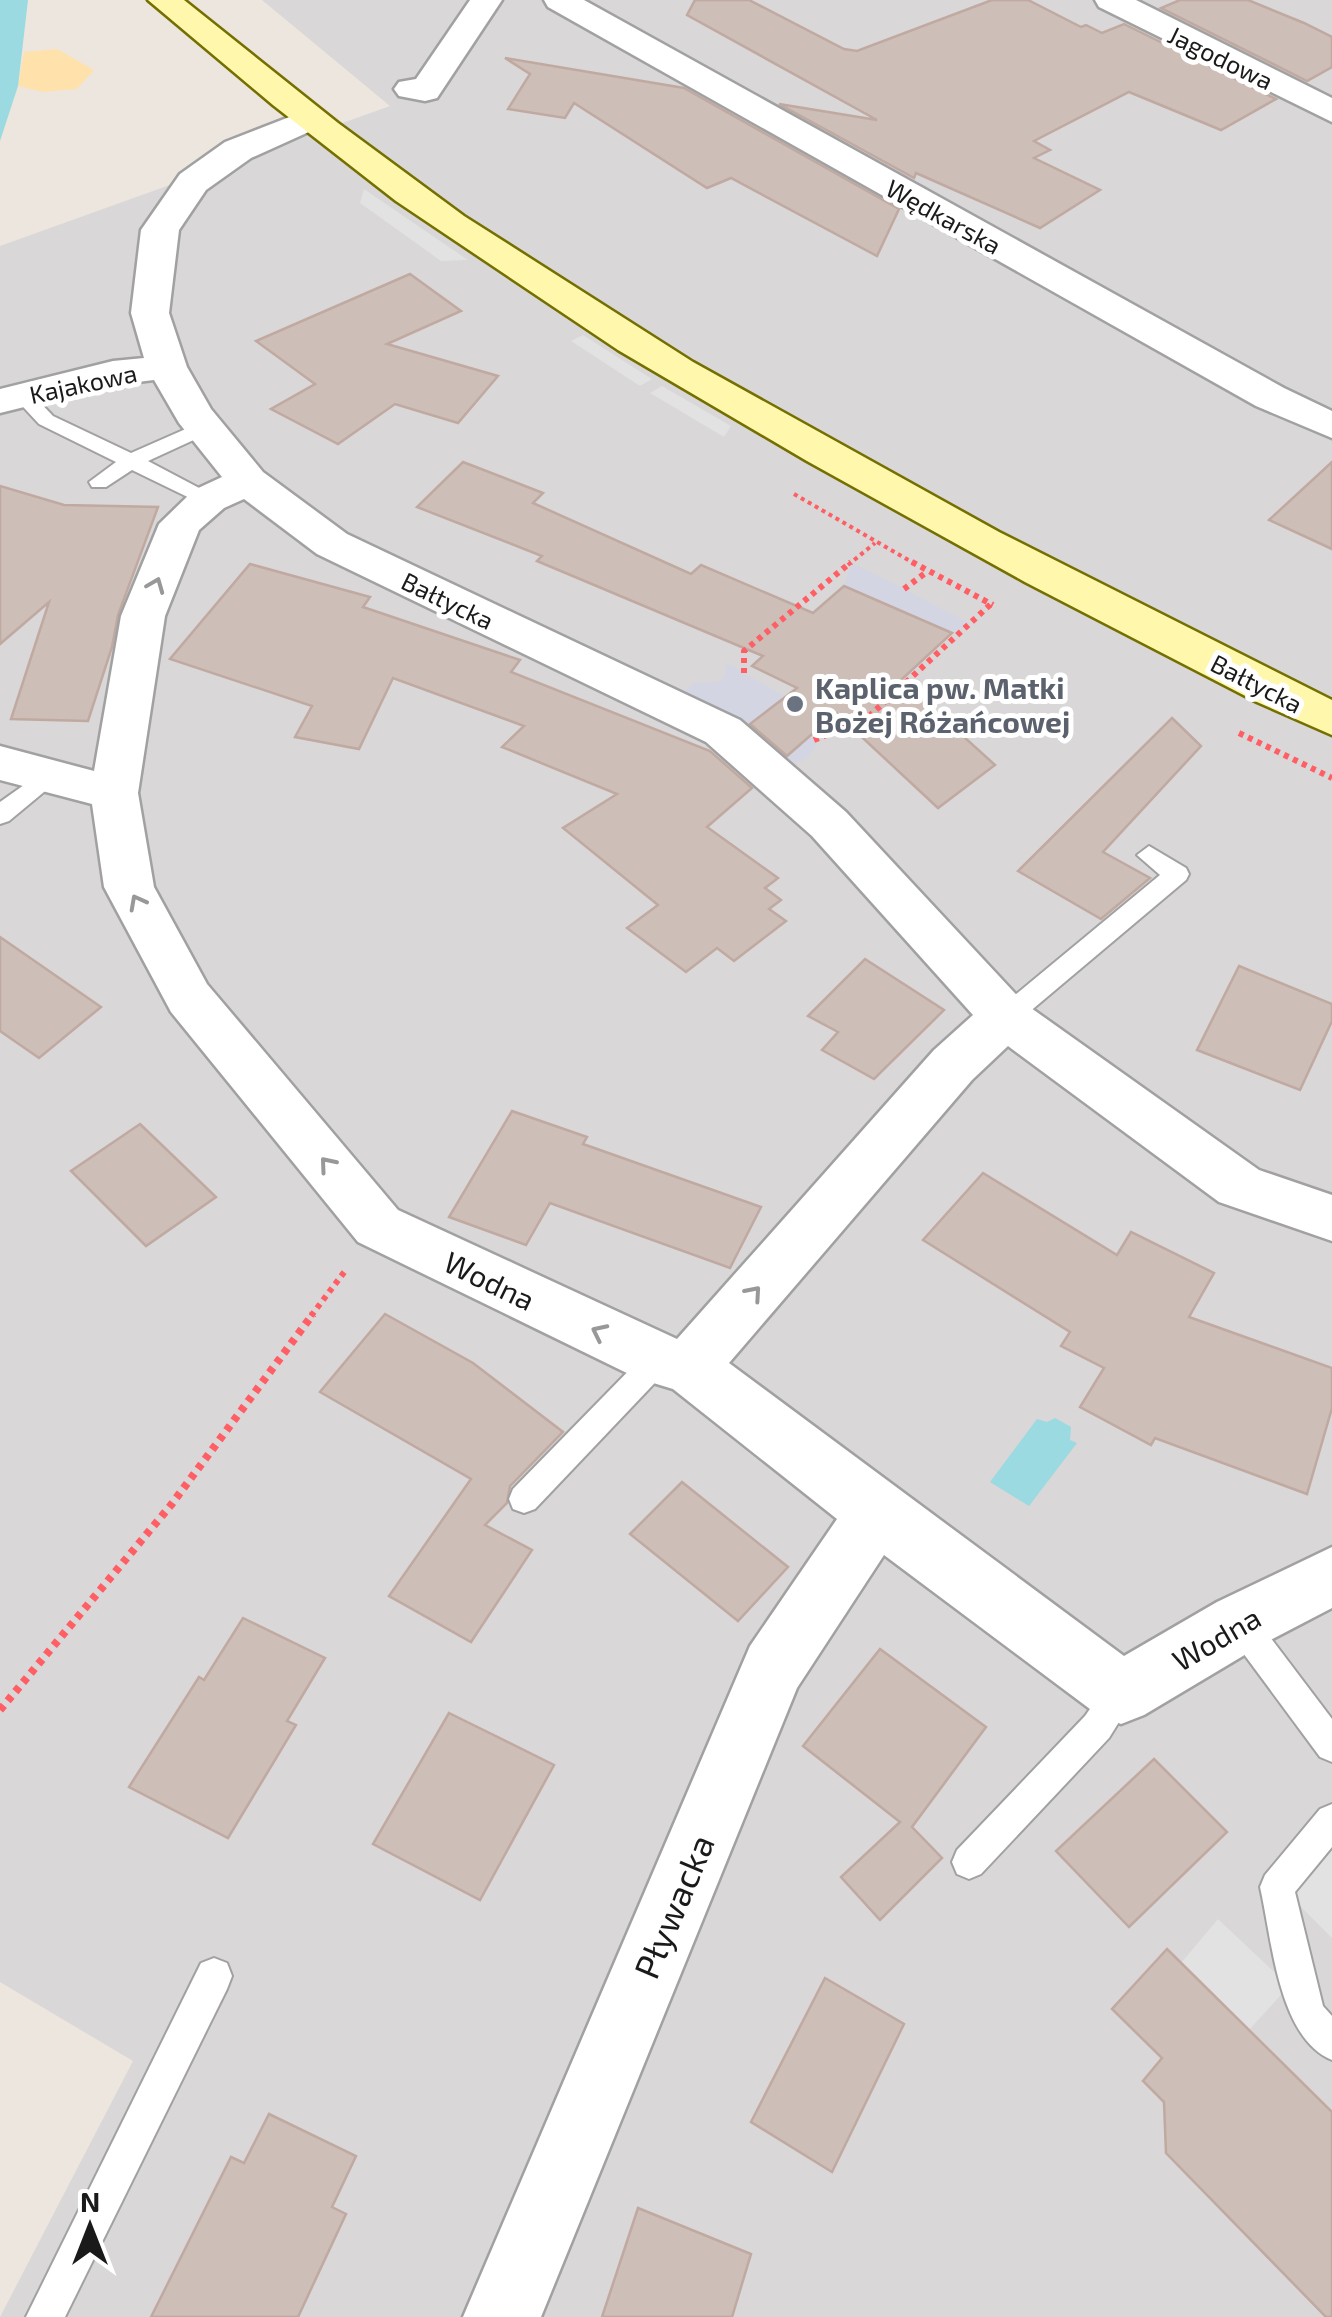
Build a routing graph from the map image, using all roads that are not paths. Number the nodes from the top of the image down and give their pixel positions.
1 (164, 0) edge
2 (486, 0) edge
3 (560, 0) edge
4 (1112, 0) edge
5 (411, 89) dead end
6 (1332, 112) edge
7 (310, 119) junction
8 (167, 367) junction
9 (11, 398) edge
10 (1332, 426) edge
11 (204, 428) junction
12 (132, 461) junction
13 (99, 482) dead end
14 (228, 490) junction
15 (1332, 720) edge
16 (0, 763) edge
17 (48, 776) junction
18 (114, 793) junction
19 (0, 815) edge
20 (1149, 855) dead end
21 (1006, 1017) junction
22 (1332, 1218) edge
23 (674, 1363) junction
24 (524, 1499) dead end
25 (877, 1513) junction
26 (1332, 1576) edge
27 (1240, 1623) junction
28 (1121, 1693) junction
29 (1332, 1746) edge
30 (1332, 1820) edge
31 (969, 1862) dead end
32 (214, 1976) dead end
33 (1332, 2042) edge
34 (45, 2317) edge
35 (502, 2317) edge

1 - 7 main road, Bałtycka
2 - 5 street
3 - 10 street, Wędkarska
4 - 6 street, Jagodowa
7 - 8 street, Bałtycka
7 - 15 main road, Bałtycka
8 - 9 street, Kajakowa
8 - 11 street, Bałtycka
9 - 12 lane
11 - 12 lane
11 - 14 street, Bałtycka
12 - 13 lane
12 - 14 lane
18 -> 14 street, Wodna
14 - 21 street, Bałtycka
16 - 17 street
17 - 18 street
17 - 19 lane
23 -> 18 street, Wodna
20 - 21 lane
21 - 22 street, Bałtycka
23 -> 21 street
23 - 24 lane
23 - 25 street, Wodna
25 - 28 street, Wodna
25 - 35 street, Pływacka
26 - 27 street, Wodna
27 - 28 street, Wodna
27 - 29 lane
28 - 31 lane
30 - 33 lane
32 - 34 lane

